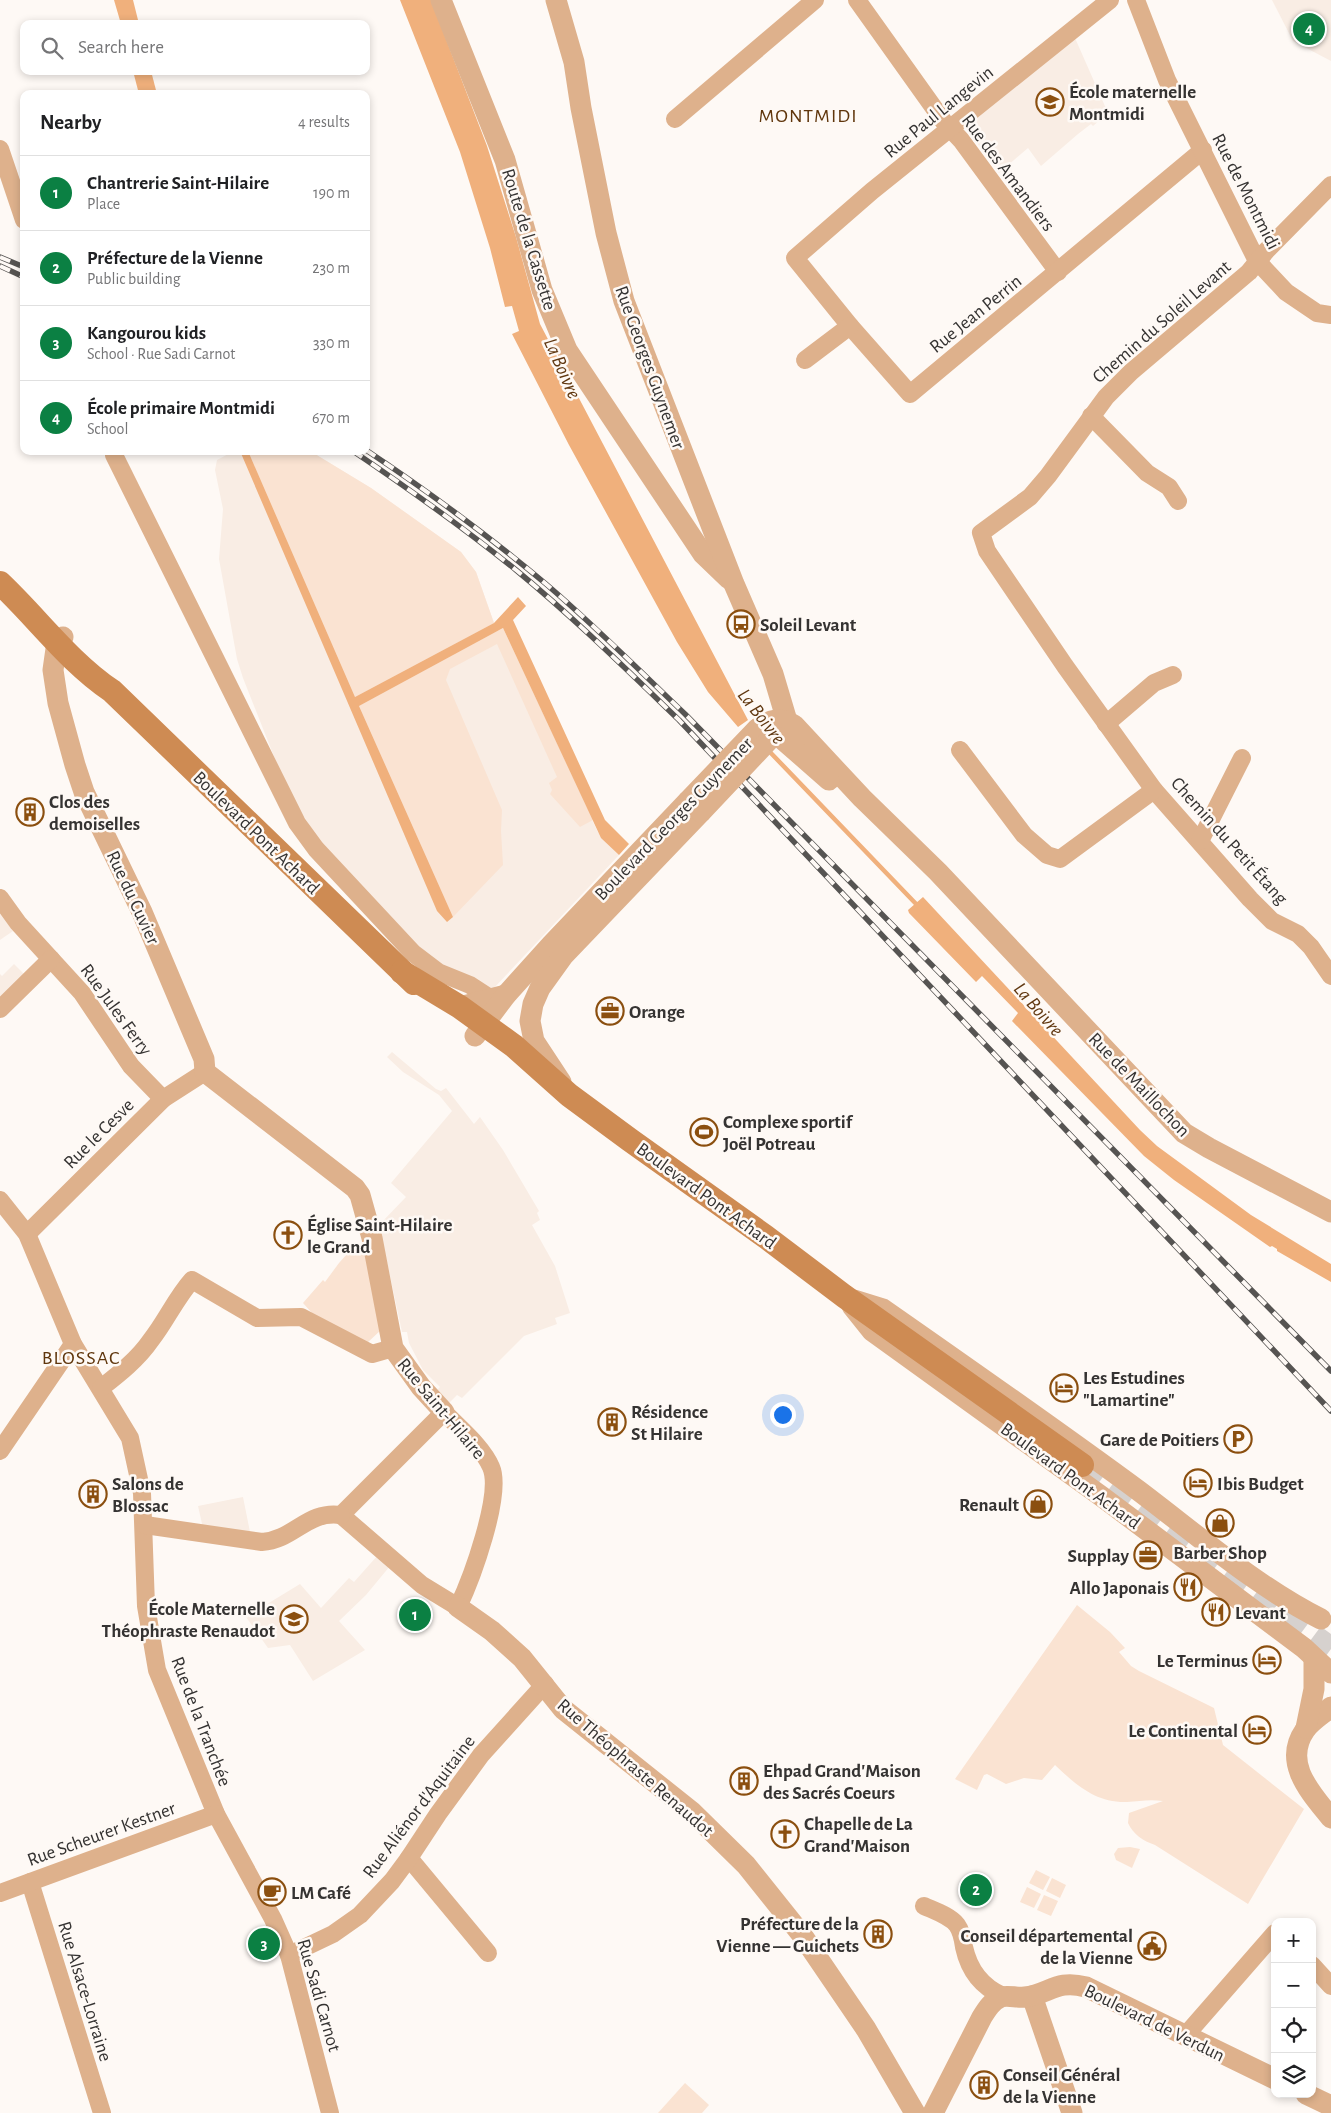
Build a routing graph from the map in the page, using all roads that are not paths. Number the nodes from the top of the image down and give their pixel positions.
1 (441, 0) edge
2 (556, 0) edge
3 (814, 0) edge
4 (858, 0) edge
5 (1110, 0) edge
6 (1136, 0) edge
7 (675, 119) dead end
8 (950, 128) junction
9 (0, 149) edge
10 (1203, 150) junction
11 (1331, 185) edge
12 (20, 208) edge
13 (795, 258) joint
14 (1257, 262) junction
15 (1058, 272) junction
16 (1331, 315) edge
17 (850, 326) junction
18 (804, 360) dead end
19 (1091, 416) junction
20 (114, 455) dead end
21 (1178, 501) dead end
22 (981, 533) joint
23 (0, 583) edge
24 (734, 584) junction
25 (61, 640) junction
26 (1173, 675) dead end
27 (1106, 724) junction
28 (773, 732) junction
29 (960, 750) dead end
30 (1242, 758) dead end
31 (1154, 790) junction
32 (695, 807) junction
33 (1200, 841) junction
34 (0, 898) edge
35 (563, 956) junction
36 (51, 959) junction
37 (402, 972) junction
38 (1331, 976) edge
39 (501, 1001) junction
40 (460, 1007) junction
41 (0, 1009) edge
42 (483, 1033) junction
43 (534, 1041) junction
44 (205, 1072) junction
45 (569, 1095) junction
46 (163, 1099) junction
47 (0, 1200) edge
48 (1331, 1212) edge
49 (27, 1234) junction
50 (844, 1296) junction
51 (73, 1344) junction
52 (393, 1348) junction
53 (101, 1388) junction
54 (444, 1412) junction
55 (0, 1451) edge
56 (1082, 1465) tunnel mouth
57 (341, 1515) junction
58 (145, 1525) junction
59 (458, 1607) junction
60 (1326, 1619) edge
61 (1309, 1653) junction
62 (1331, 1673) edge
63 (544, 1684) junction
64 (1331, 1707) edge
65 (1306, 1728) junction
66 (216, 1814) junction
67 (1331, 1818) edge
68 (409, 1858) junction
69 (30, 1882) junction
70 (0, 1893) edge
71 (924, 1906) dead end
72 (1271, 1937) edge
73 (488, 1953) dead end
74 (289, 1955) junction
75 (1316, 1969) edge
76 (985, 1985) junction
77 (1331, 1986) edge
78 (1004, 1996) junction
79 (1032, 1996) junction
80 (982, 2017) junction
81 (1185, 2036) junction
82 (1271, 2077) edge
83 (1314, 2098) edge
84 (1331, 2106) edge
85 (102, 2113) edge
86 (330, 2113) edge
87 (915, 2113) edge
88 (933, 2113) edge
89 (1072, 2113) edge

1 - 24 street, Route de la Cassette
2 - 24 street, Rue Georges Guynemer
3 - 7 street
4 - 8 street, Rue des Amandiers
5 - 8 street, Rue Paul Langevin
6 - 10 street, Rue de Montmidi
8 - 13 street, Rue Paul Langevin
8 - 15 street, Rue des Amandiers
9 - 12 street
10 - 14 street, Rue de Montmidi
10 - 15 street, Rue Jean Perrin
11 - 14 street, Chemin du Soleil Levant
13 - 17 street, Rue Jean Perrin
14 - 16 street, Rue de Montmidi
14 - 19 street, Chemin du Soleil Levant
15 - 17 street, Rue Jean Perrin
17 - 18 street
19 - 21 street
19 - 22 street, Chemin du Soleil Levant
20 - 39 street
22 - 27 street, Chemin du Petit Étang
23 - 25 main road, Boulevard Pont Achard
24 - 28 street, Rue Georges Guynemer
25 - 37 main road, Boulevard Pont Achard
25 - 44 street, Rue du Cuvier
26 - 27 street
27 - 31 street, Chemin du Petit Étang
28 - 32 street, Boulevard Georges Guynemer, bridge
28 - 48 street, Rue de Maillochon
29 - 31 street
30 - 33 street
31 - 33 street, Chemin du Petit Étang
32 - 35 street, Boulevard Georges Guynemer
32 - 39 street, Boulevard Georges Guynemer
33 - 38 street, Chemin du Petit Étang
34 - 36 street, Rue Jules Ferry
35 - 39 street, Boulevard Georges Guynemer
35 - 43 street, Boulevard Georges Guynemer
36 - 41 street
36 - 46 street, Rue Jules Ferry
37 - 40 main road, Boulevard Pont Achard
37 - 42 main road, Boulevard Pont Achard
39 - 40 street, Boulevard Georges Guynemer
39 - 42 street, Boulevard Georges Guynemer
39 - 43 street
40 - 42 main road, Boulevard Pont Achard
42 - 45 main road, Boulevard Pont Achard
43 - 45 street, Boulevard Georges Guynemer
44 - 46 street, Rue le Cesve
44 - 52 street, Rue Saint-Hilaire
45 - 50 main road, Boulevard Pont Achard
46 - 49 street, Rue le Cesve
47 - 49 street, Rue de la Tranchée
49 - 51 street, Rue de la Tranchée
50 - 56 main road, Boulevard Pont Achard
50 - 60 street, Boulevard Pont Achard
50 - 61 street, Boulevard Pont Achard
51 - 53 street, Rue de la Tranchée
51 - 55 street
52 - 53 street
52 - 54 street, Rue Saint-Hilaire
53 - 58 street, Rue de la Tranchée
54 - 57 street
54 - 59 street, Rue Saint-Hilaire
57 - 58 street
57 - 59 street, Rue Théophraste Renaudot
58 - 66 street, Rue de la Tranchée
59 - 63 street, Rue Théophraste Renaudot
60 - 61 street
61 - 62 street, Boulevard Pont Achard
61 - 65 street
63 - 68 street, Rue Aliénor d'Aquitaine
63 - 87 street, Rue Théophraste Renaudot
64 - 65 street
65 - 67 street
66 - 69 street, Rue Scheurer Kestner
66 - 74 street, Rue Sadi Carnot
68 - 73 street
68 - 74 street, Rue Aliénor d'Aquitaine
69 - 70 street, Rue Scheurer Kestner
69 - 85 street, Rue Alsace-Lorraine
71 - 76 street
72 - 81 street
74 - 86 street, Rue Sadi Carnot
75 - 77 street
76 - 78 street
76 - 80 street
78 - 79 street
78 - 80 street
79 - 81 street, Boulevard de Verdun
79 - 89 street
80 - 88 street
81 - 82 street, Boulevard de Verdun
83 - 84 street

